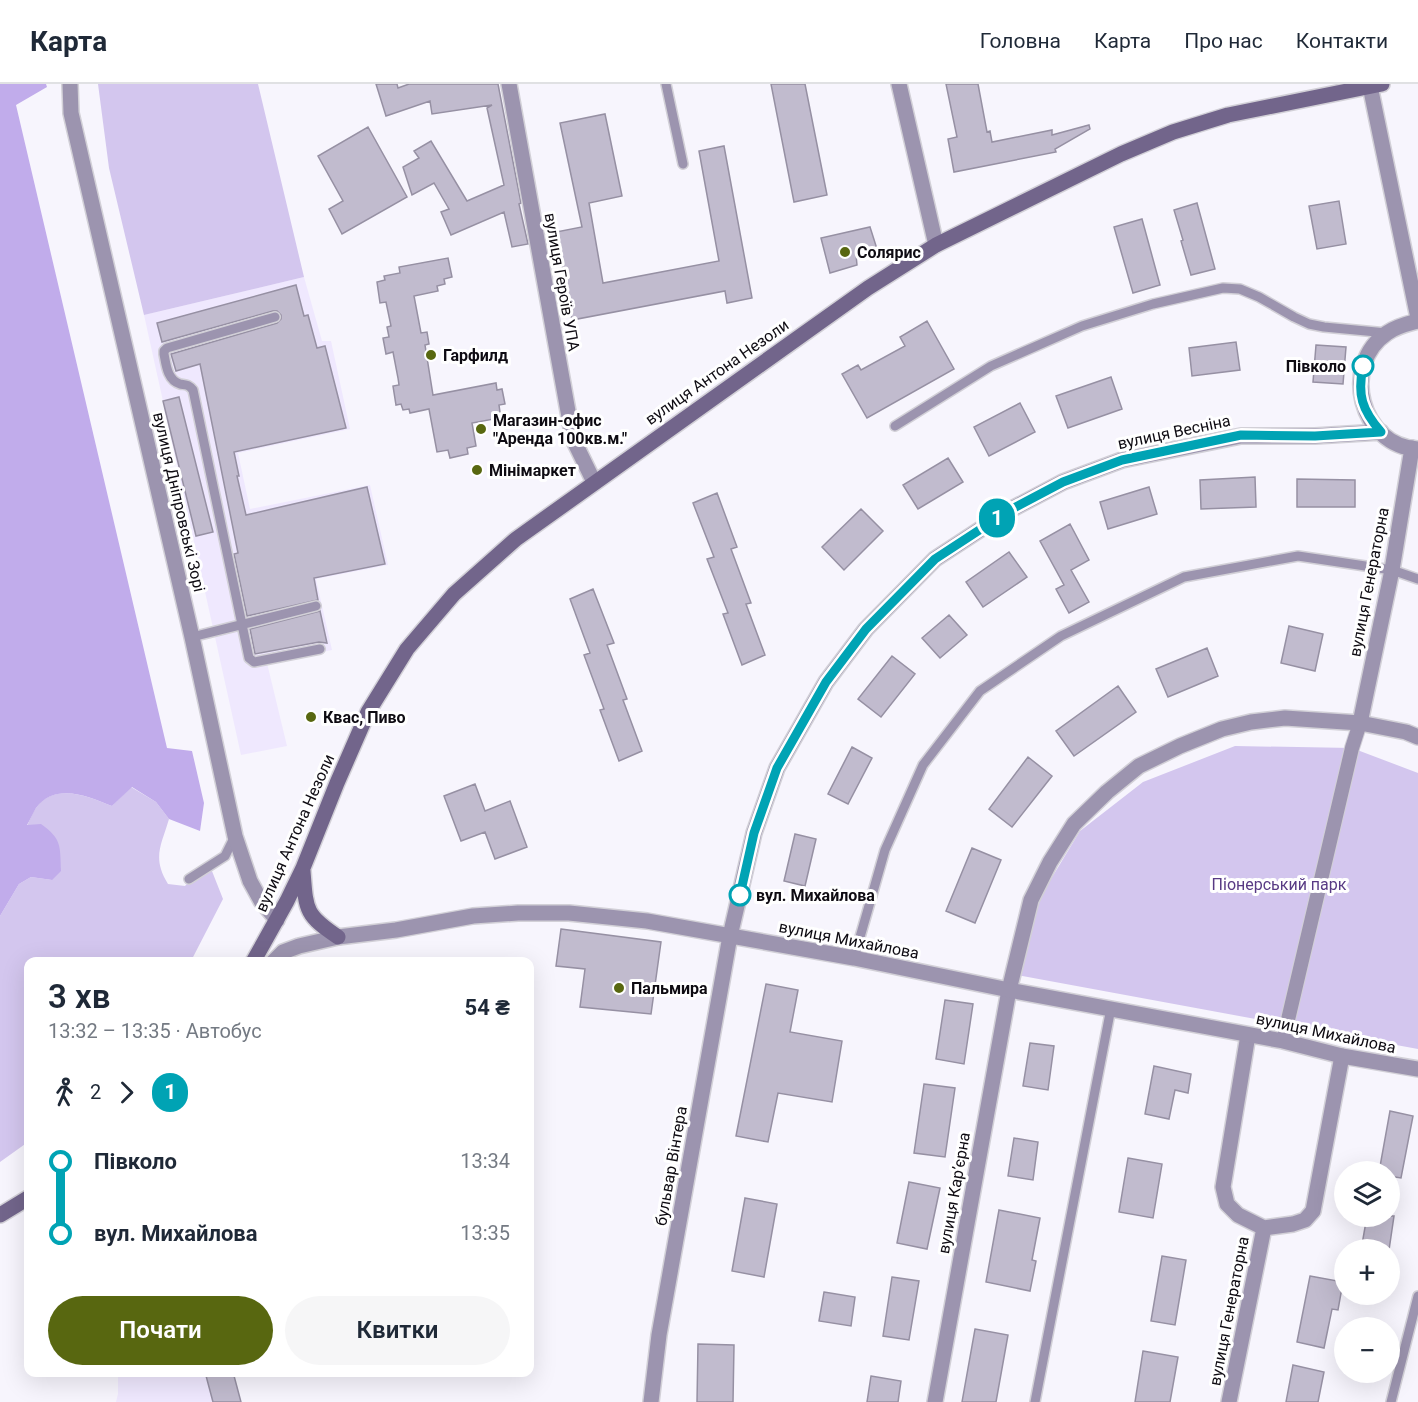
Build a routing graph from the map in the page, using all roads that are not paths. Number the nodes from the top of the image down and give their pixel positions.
1 (70, 84) edge
2 (508, 84) edge
3 (666, 84) edge
4 (899, 84) edge
5 (1374, 85) edge
6 (683, 164) dead end
7 (936, 245) junction
8 (275, 317) dead end
9 (1418, 320) edge
10 (1386, 333) junction
11 (895, 426) dead end
12 (1381, 432) junction
13 (1415, 448) edge
14 (594, 482) junction
15 (1392, 570) junction
16 (1418, 579) edge
17 (316, 606) dead end
18 (241, 624) junction
19 (192, 637) junction
20 (320, 649) dead end
21 (1360, 723) junction
22 (1418, 737) edge
23 (235, 836) junction
24 (303, 868) junction
25 (189, 879) dead end
26 (277, 920) junction
27 (730, 936) junction
28 (338, 937) junction
29 (256, 957) edge
30 (278, 957) edge
31 (854, 958) junction
32 (1009, 990) junction
33 (1111, 1008) junction
34 (1248, 1035) junction
35 (1282, 1041) junction
36 (1342, 1056) junction
37 (1418, 1069) edge
38 (24, 1200) edge
39 (0, 1215) edge
40 (1264, 1228) junction
41 (1418, 1296) edge
42 (651, 1402) edge
43 (935, 1402) edge
44 (1035, 1402) edge
45 (1229, 1402) edge
46 (1392, 1402) edge

1 - 19 street, вулиця Дніпровські Зорі
2 - 14 street, вулиця Героїв УПА
3 - 6 lane
4 - 7 street
5 - 7 main road, вулиця Антона Незоли
5 - 9 street
7 - 14 main road, вулиця Антона Незоли
8 - 18 lane
9 - 10 street
10 - 11 lane
10 - 12 street
12 - 13 street
12 - 27 street, вулиця Весніна
13 - 15 street, вулиця Генераторна
14 - 24 main road, вулиця Антона Незоли
15 - 16 lane
15 - 21 street, вулиця Генераторна
15 - 31 lane
17 - 18 lane
18 - 19 lane
18 - 20 lane
19 - 23 street, вулиця Дніпровські Зорі
21 - 22 street, вулиця Кар’єрна
21 - 32 street, вулиця Кар’єрна
21 - 35 street
23 - 25 lane
23 - 26 street, вулиця Дніпровські Зорі
24 - 26 main road, вулиця Антона Незоли
24 - 28 main road
26 - 29 main road, вулиця Антона Незоли
27 - 28 street, вулиця Михайлова
27 - 31 street, вулиця Михайлова
27 - 42 street, бульвар Вінтера
28 - 30 street, вулиця Михайлова
31 - 32 street, вулиця Михайлова
32 - 33 street, вулиця Михайлова
32 - 43 street, вулиця Кар’єрна
33 - 34 street, вулиця Михайлова
33 - 44 lane
34 - 35 street, вулиця Михайлова
34 - 40 street, вулиця Генераторна
35 - 36 street, вулиця Михайлова
36 - 37 street, вулиця Михайлова
36 - 40 street, вулиця Генераторна
38 - 39 main road
40 - 45 street, вулиця Генераторна
41 - 46 lane

